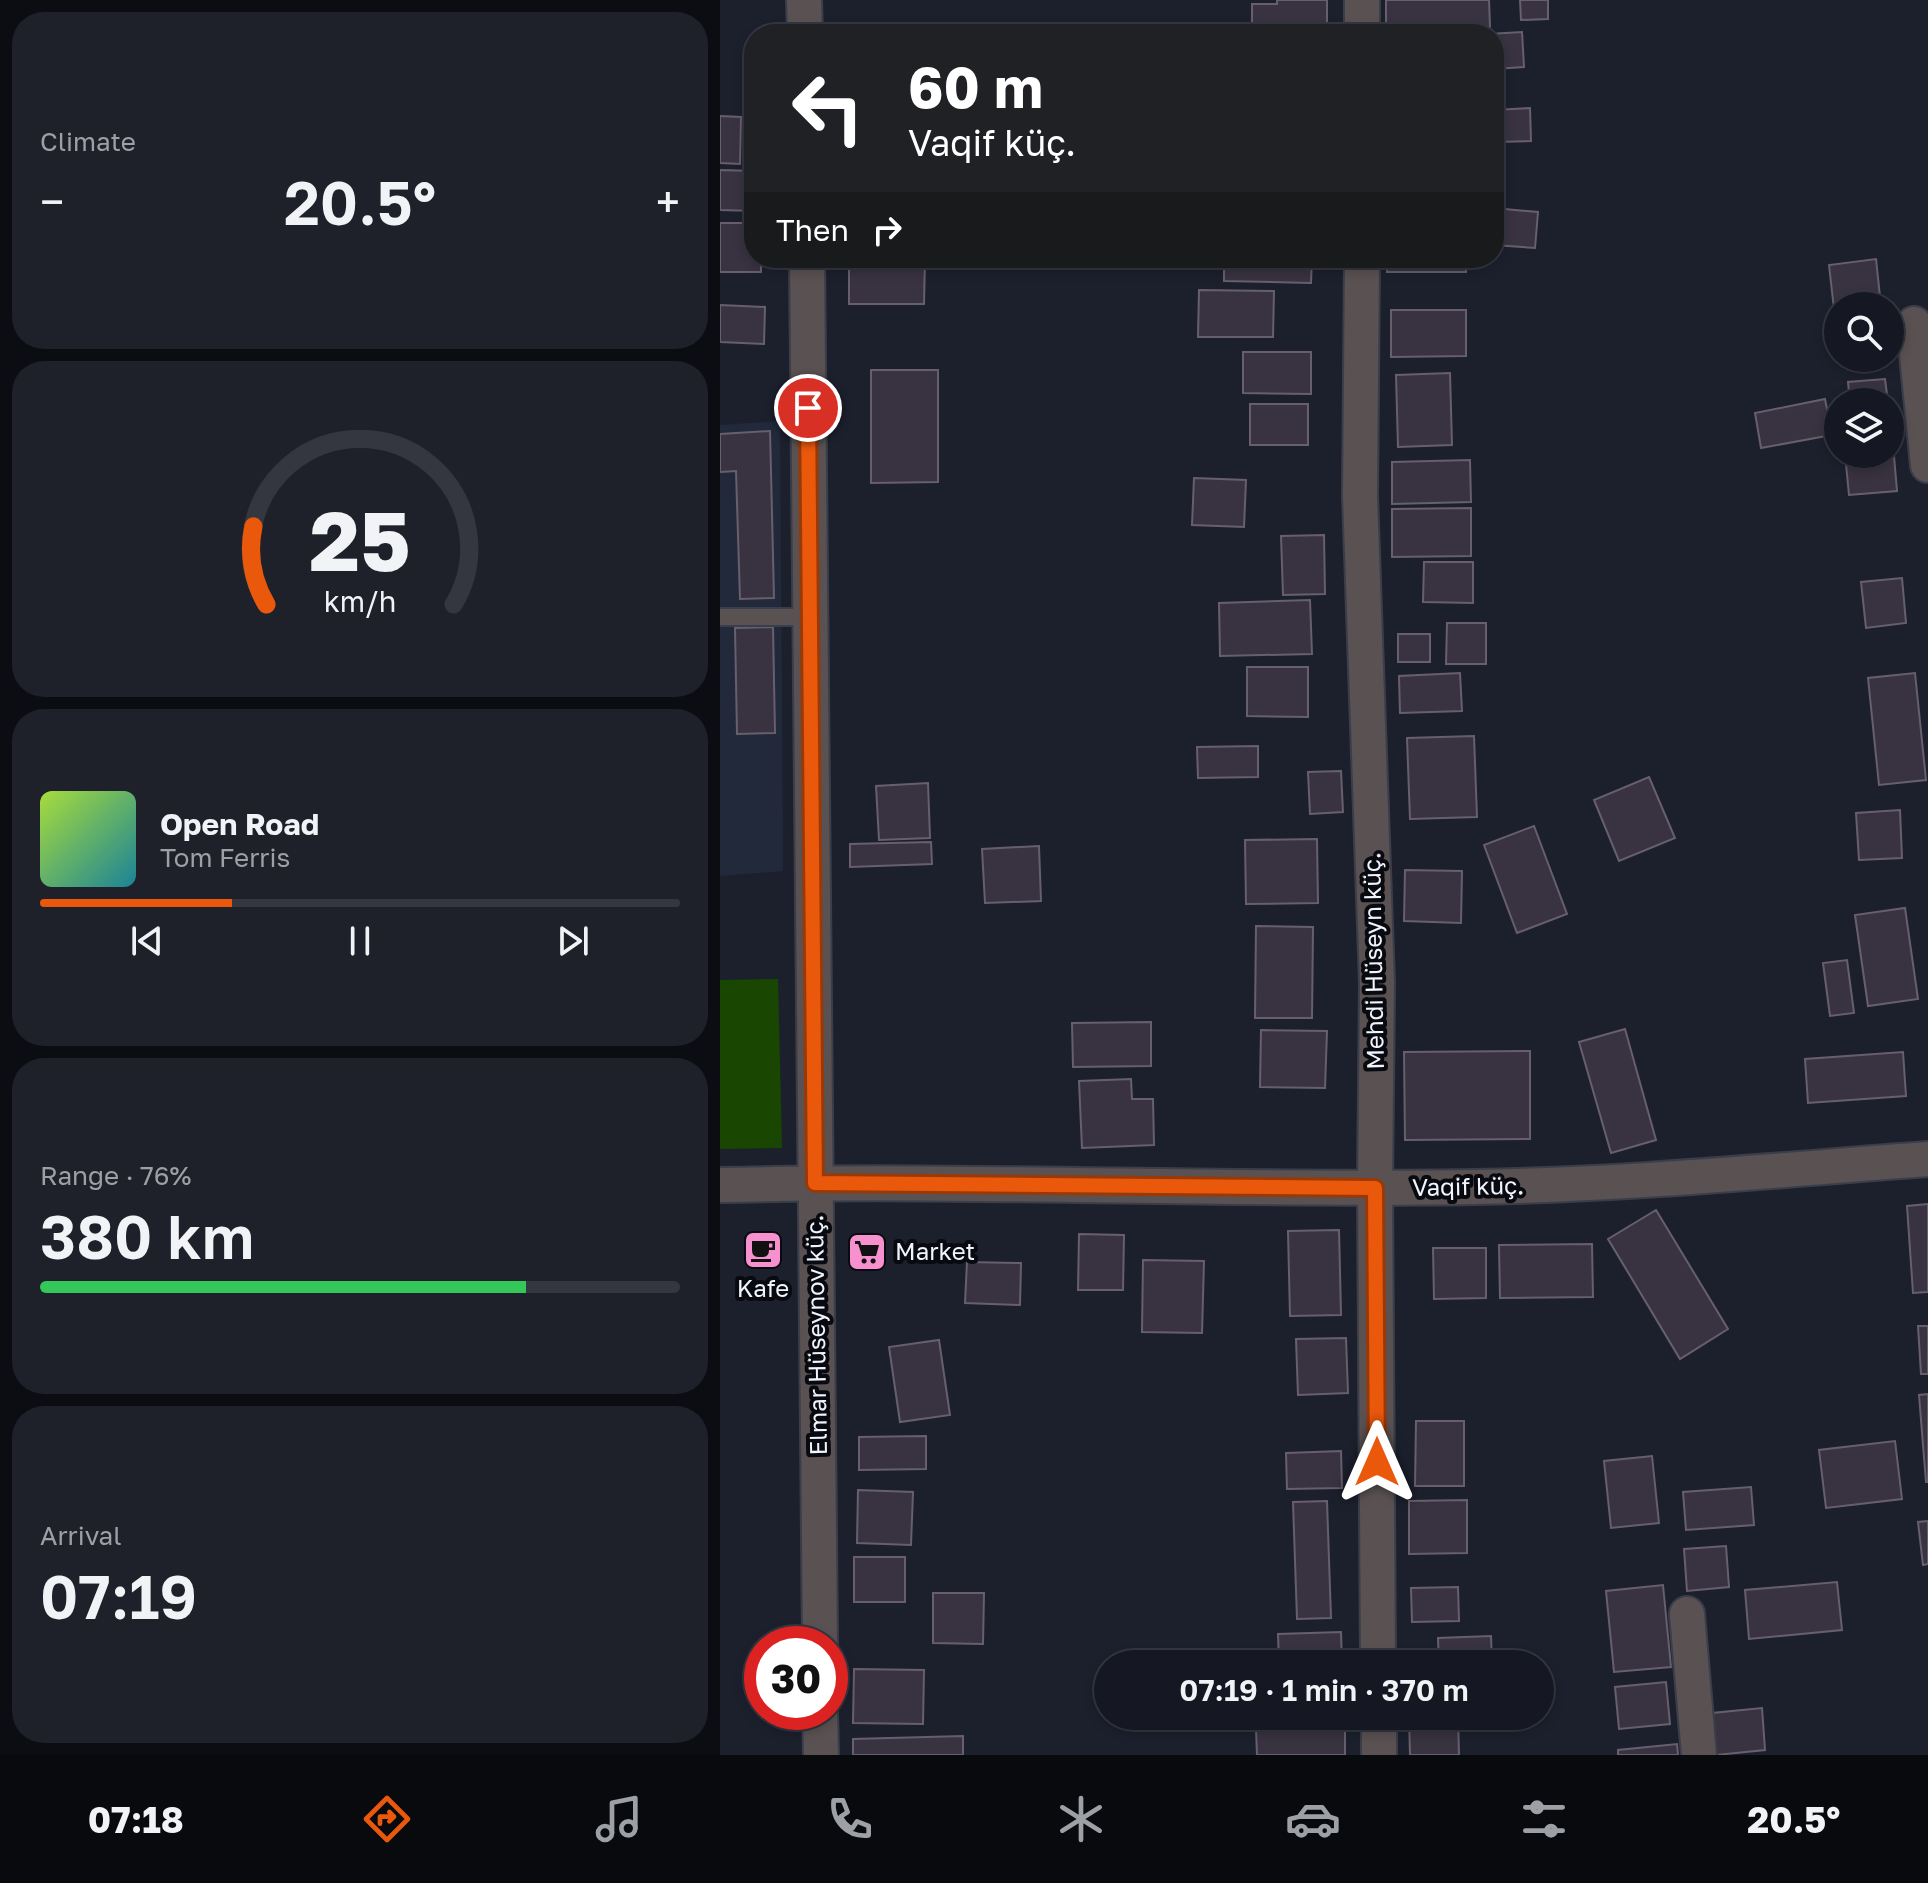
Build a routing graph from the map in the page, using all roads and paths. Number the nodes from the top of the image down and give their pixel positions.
1 (804, 0) edge
2 (1362, 0) edge
3 (805, 24) edge
4 (1362, 24) edge
5 (807, 268) edge
6 (1362, 268) edge
7 (1914, 324) dead end
8 (1928, 465) edge
9 (720, 617) edge
10 (810, 617) junction
11 (1928, 1159) edge
12 (815, 1183) junction
13 (720, 1185) edge
14 (1375, 1188) junction
15 (1687, 1614) dead end
16 (820, 1626) edge
17 (1378, 1650) edge
18 (820, 1730) edge
19 (1379, 1730) edge
20 (821, 1755) edge
21 (1379, 1755) edge
22 (1699, 1755) edge

1 - 3 street
2 - 4 street
5 - 10 street, Elmar Hüseynov küç.
6 - 14 street, Mehdi Hüseyn küç.
7 - 8 street
9 - 10 lane
10 - 12 street, Elmar Hüseynov küç.
11 - 14 street, Vaqif küç.
12 - 13 street, Vaqif küç.
12 - 14 street, Vaqif küç.
12 - 16 street, Elmar Hüseynov küç.
14 - 17 street, Mehdi Hüseyn küç.
15 - 22 street
18 - 20 street
19 - 21 street

